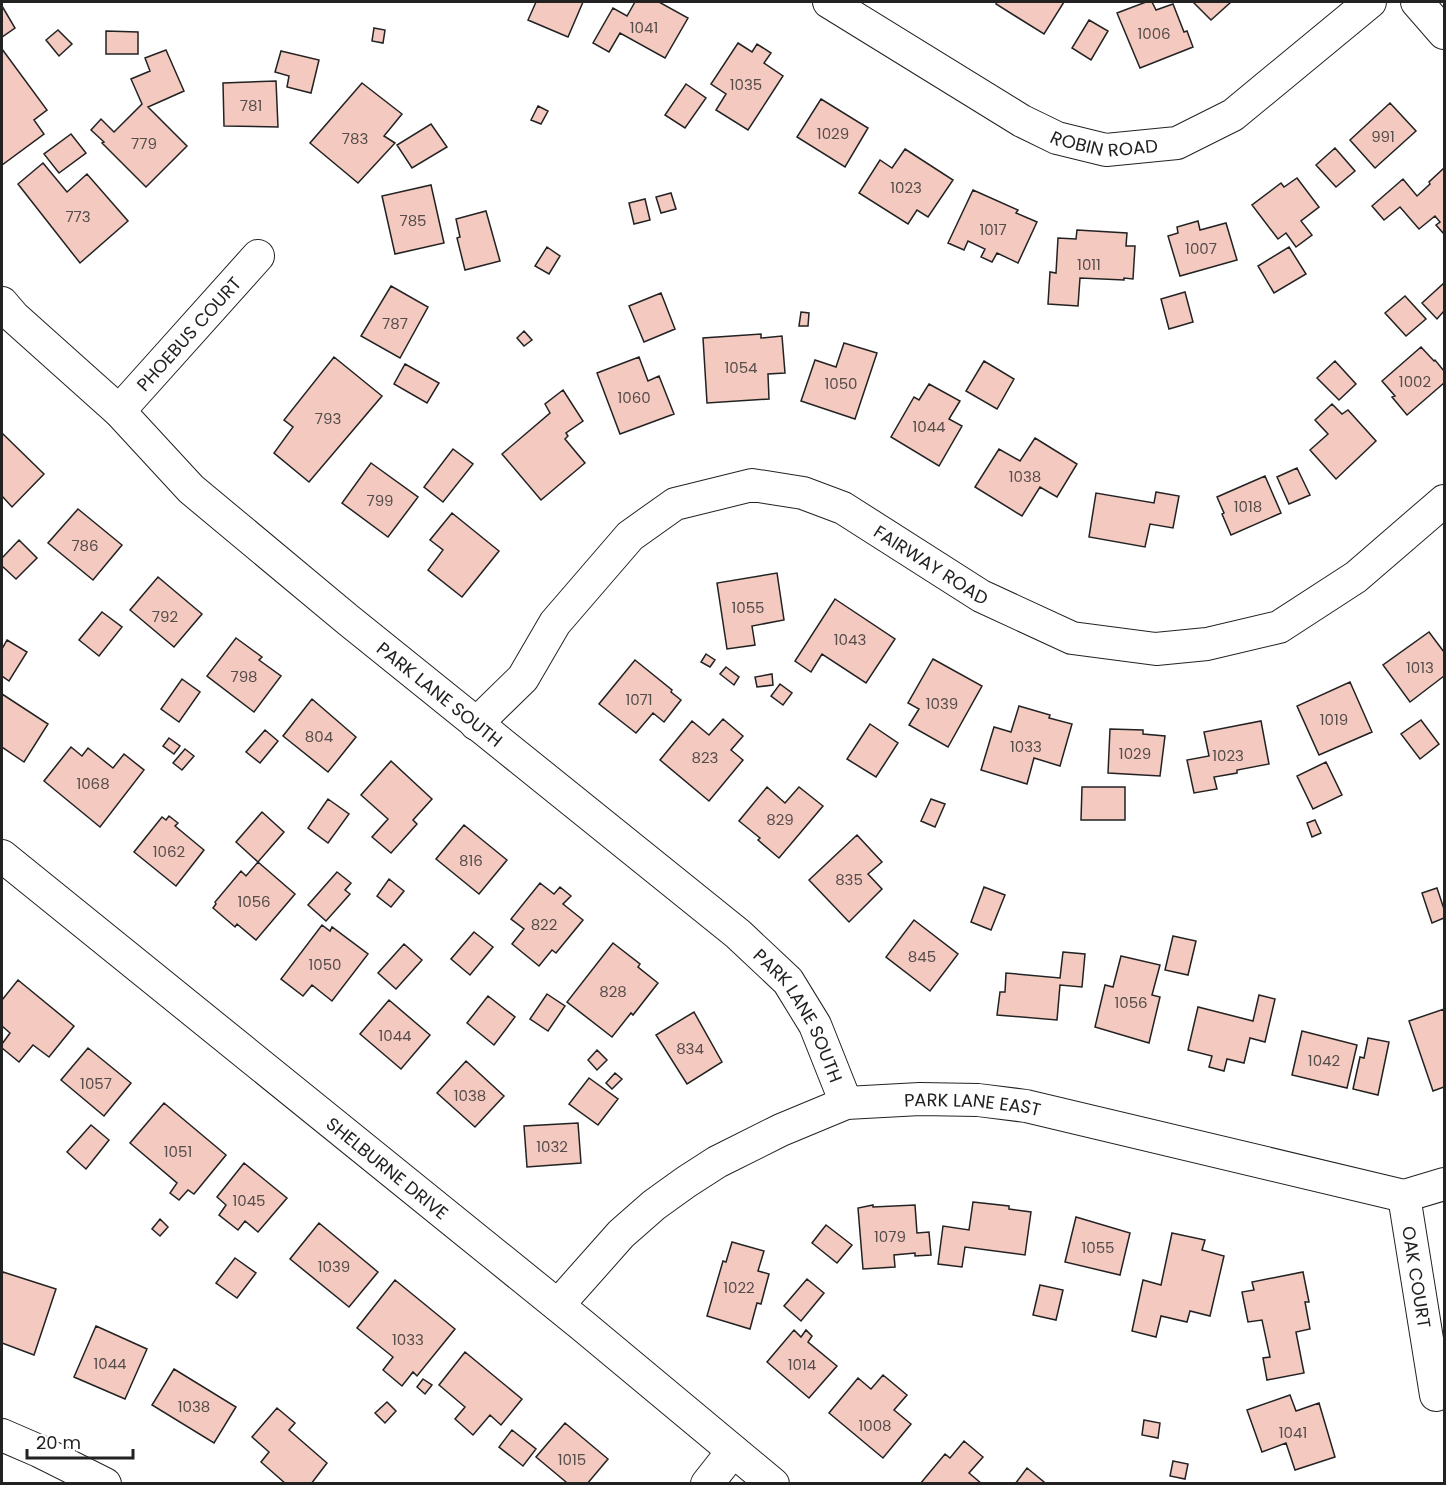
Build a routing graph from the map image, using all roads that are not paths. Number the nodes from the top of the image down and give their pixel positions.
1 (829, 2) edge
2 (1370, 2) edge
3 (1417, 2) edge
4 (1444, 33) edge
5 (258, 256) dead end
6 (2, 303) edge
7 (119, 411) junction
8 (1444, 501) edge
9 (476, 724) junction
10 (2, 856) edge
11 (846, 1103) junction
12 (1444, 1184) edge
13 (1404, 1196) junction
14 (558, 1305) junction
15 (1436, 1395) dead end
16 (2, 1435) edge
17 (733, 1451) junction
18 (105, 1484) edge
19 (707, 1484) edge
20 (773, 1484) edge

1 - 2 street, ROBIN ROAD
3 - 4 street
5 - 7 street, PHOEBUS COURT
6 - 7 street, PARK LANE SOUTH
7 - 9 street, PARK LANE SOUTH
8 - 9 street, FAIRWAY ROAD
9 - 11 street, PARK LANE SOUTH
10 - 14 street, SHELBURNE DRIVE
11 - 13 street, PARK LANE EAST
11 - 14 street, PARK LANE EAST
12 - 13 street
13 - 15 street, OAK COURT
14 - 17 street, SHELBURNE DRIVE
16 - 18 street
17 - 19 street
17 - 20 street, SHELBURNE DRIVE

